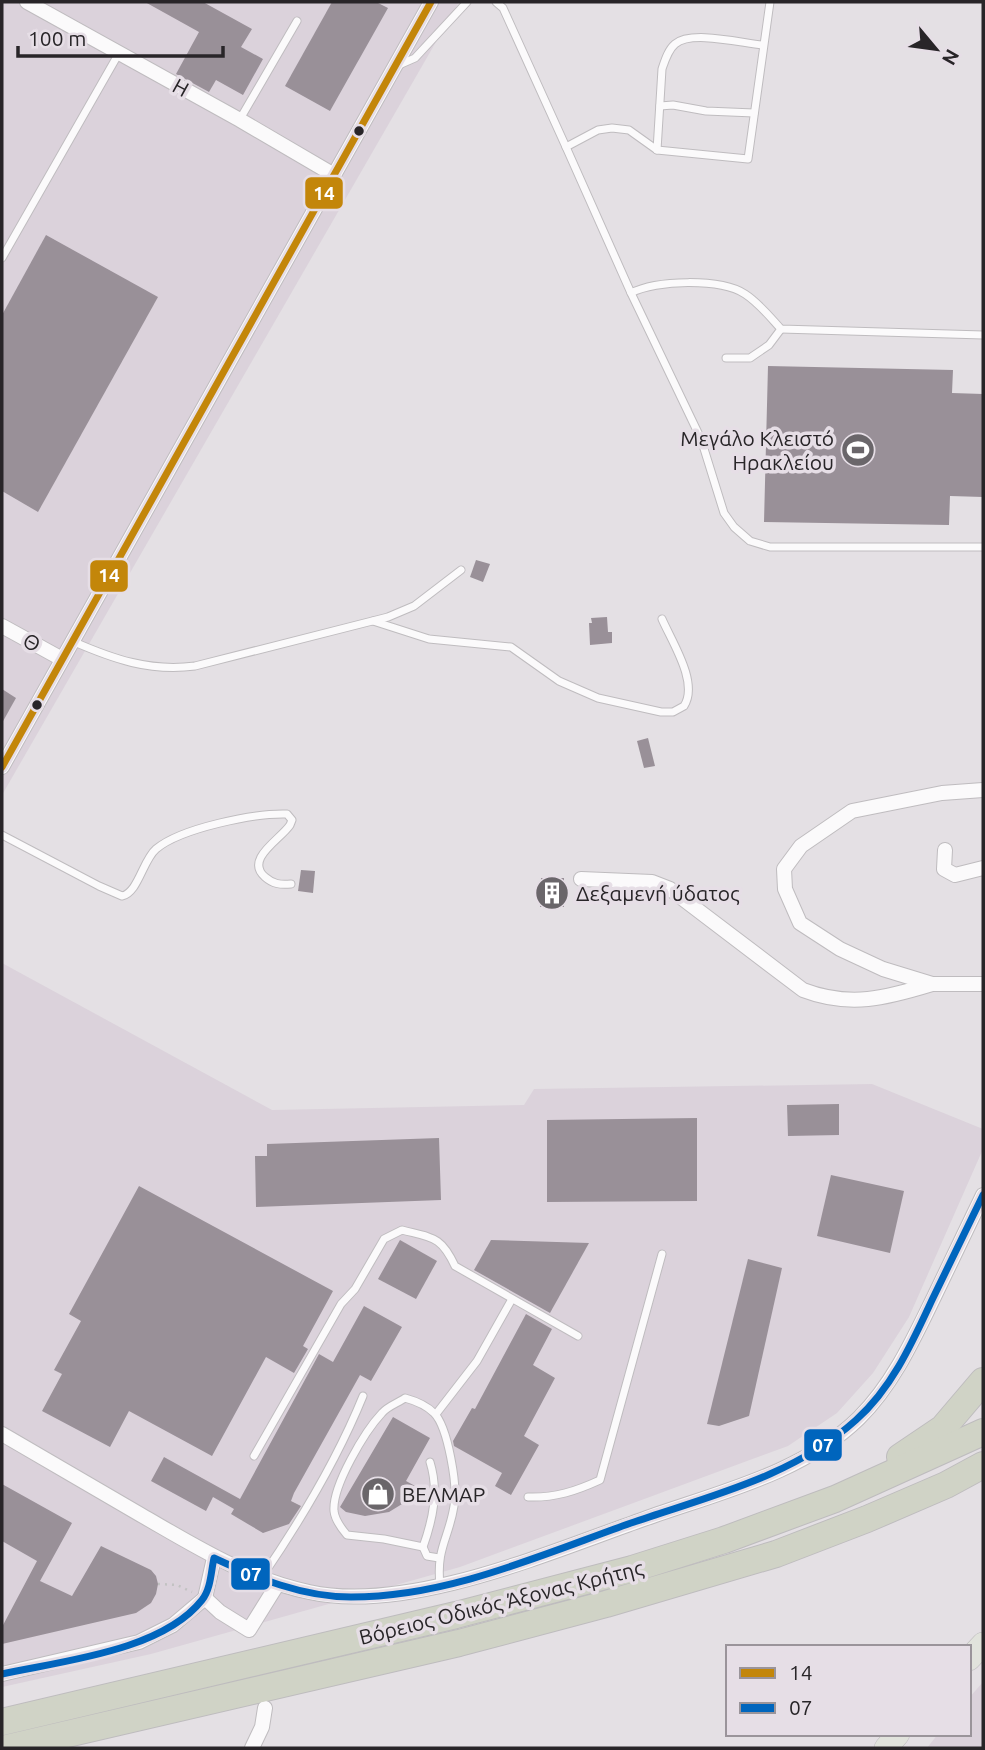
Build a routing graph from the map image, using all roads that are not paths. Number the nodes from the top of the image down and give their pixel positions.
1 (27, 2) edge
2 (431, 2) edge
3 (467, 2) edge
4 (496, 2) edge
5 (769, 2) edge
6 (297, 21) dead end
7 (762, 45) junction
8 (120, 53) junction
9 (396, 66) junction
10 (660, 106) junction
11 (754, 113) junction
12 (240, 120) junction
13 (566, 146) junction
14 (657, 150) junction
15 (334, 175) junction
16 (2, 258) edge
17 (631, 293) junction
18 (781, 329) junction
19 (983, 335) edge
20 (726, 358) dead end
21 (983, 547) edge
22 (461, 570) dead end
23 (663, 619) dead end
24 (373, 621) junction
25 (2, 626) edge
26 (72, 641) junction
27 (61, 659) junction
28 (2, 767) edge
29 (983, 790) edge
30 (2, 835) edge
31 (945, 850) dead end
32 (983, 868) edge
33 (581, 879) dead end
34 (291, 884) dead end
35 (932, 984) junction
36 (983, 984) edge
37 (983, 1195) edge
38 (662, 1254) dead end
39 (512, 1299) junction
40 (578, 1336) dead end
41 (983, 1381) edge
42 (363, 1396) dead end
43 (436, 1414) junction
44 (983, 1432) edge
45 (2, 1434) edge
46 (254, 1456) dead end
47 (430, 1462) dead end
48 (983, 1465) edge
49 (528, 1497) dead end
50 (423, 1546) junction
51 (214, 1558) junction
52 (439, 1558) junction
53 (632, 1569) junction
54 (261, 1578) junction
55 (277, 1585) junction
56 (440, 1585) junction
57 (205, 1598) junction
58 (249, 1630) junction
59 (253, 1645) dead end
60 (2, 1674) edge
61 (265, 1709) dead end
62 (2, 1722) edge
63 (7, 1748) edge
64 (252, 1748) edge

1 - 8 street, Η
2 - 9 street
3 - 9 lane
4 - 13 lane
5 - 7 lane
6 - 12 lane
7 - 10 lane
7 - 11 lane
8 - 12 street, Η
8 - 16 lane
9 - 15 street
10 - 11 lane
10 - 14 lane
11 - 14 lane
12 - 15 street, Η
13 - 14 lane
13 - 17 lane
15 - 26 street
17 - 18 lane
17 - 21 lane
18 - 19 lane
18 - 20 lane
22 - 24 lane
23 - 24 lane
24 - 26 lane
25 - 27 street, Θ
26 - 27 street
27 - 28 street
29 - 35 street
30 - 34 lane
31 - 32 street
33 - 35 street
35 - 36 street
37 - 56 street
38 - 49 lane
39 - 40 lane
39 - 43 lane
39 - 46 lane
41 - 53 highway
42 - 54 lane
43 - 50 lane
43 - 52 lane
44 - 53 highway, Βόρειος Οδικός Άξονας Κρήτης
45 - 51 street
47 - 50 lane
48 - 63 highway, Βόρειος Οδικός Άξονας Κρήτης
50 - 52 lane
51 - 54 street
51 - 57 street
52 - 56 lane
53 - 62 highway, Βόρειος Οδικός Άξονας Κρήτης
54 - 55 street
55 - 56 street
55 - 58 street
57 - 58 street
57 - 60 street
58 - 59 street
61 - 64 street

